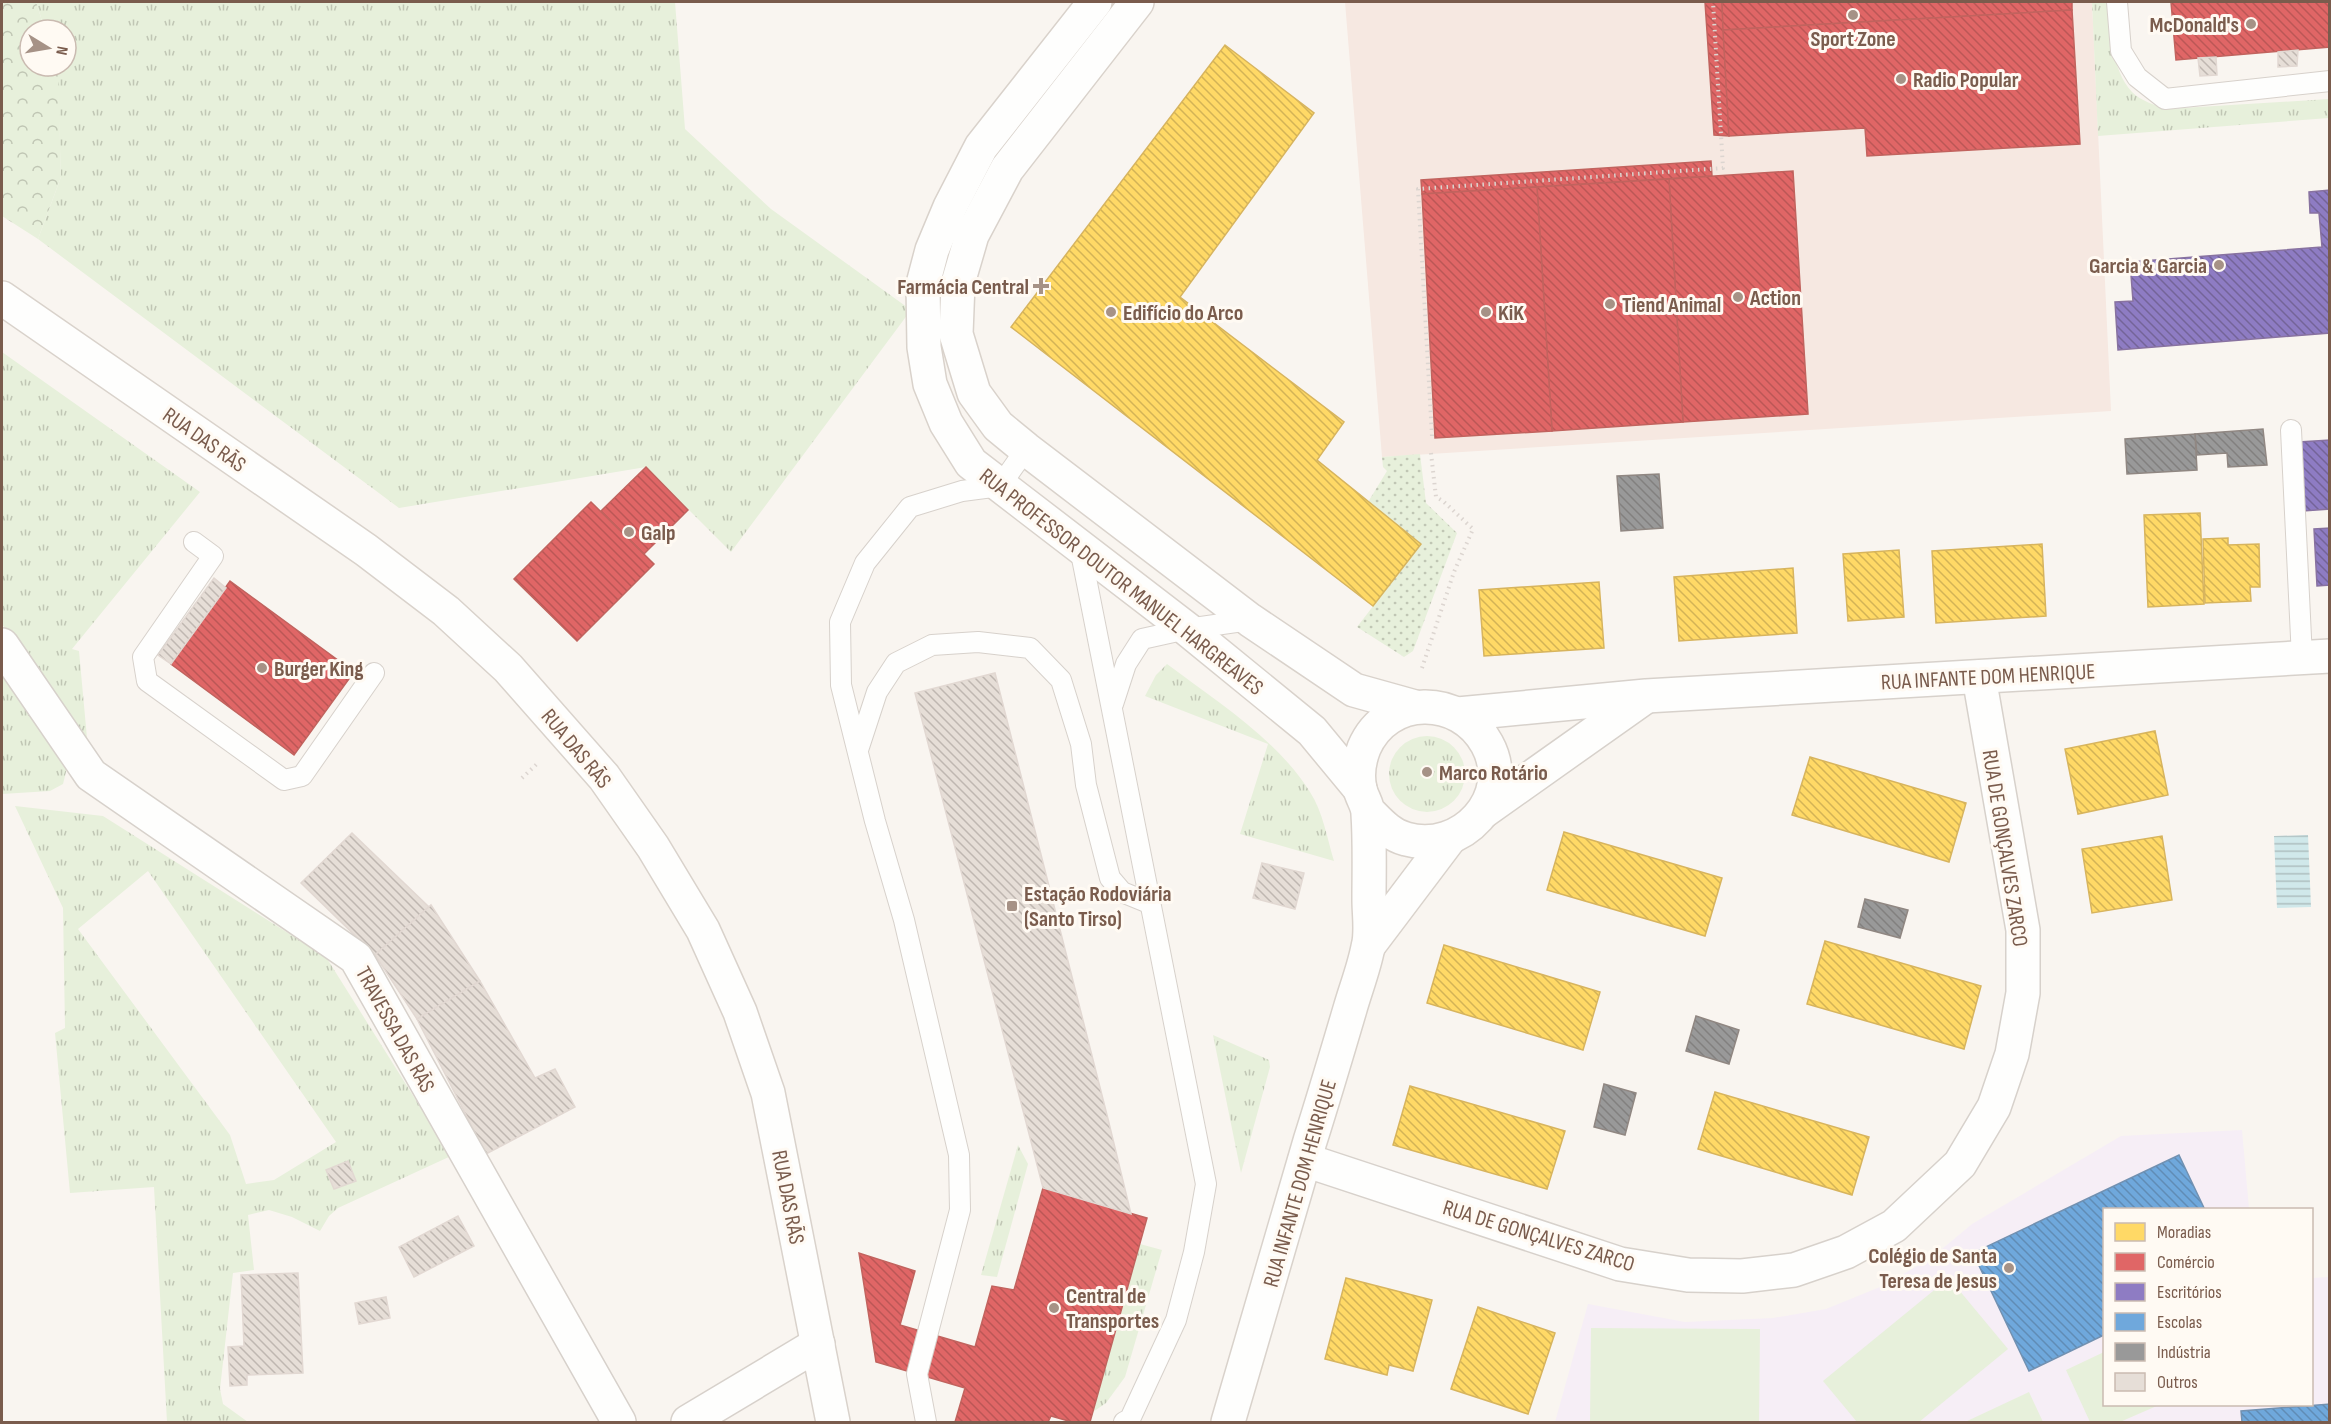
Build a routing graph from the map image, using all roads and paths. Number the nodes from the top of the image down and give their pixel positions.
1 (1095, 2) edge
2 (1137, 2) edge
3 (1713, 2) edge
4 (2117, 2) edge
5 (2330, 81) edge
6 (2, 298) edge
7 (2291, 430) dead end
8 (1432, 436) dead end
9 (1026, 448) junction
10 (1431, 453) dead end
11 (1000, 486) junction
12 (194, 542) dead end
13 (1080, 548) junction
14 (1250, 620) junction
15 (1187, 629) junction
16 (2, 645) edge
17 (2316, 657) edge
18 (374, 673) dead end
19 (1420, 674) dead end
20 (1979, 677) junction
21 (1646, 696) junction
22 (1112, 707) junction
23 (1415, 707) junction
24 (1458, 714) junction
25 (858, 750) junction
26 (539, 762) dead end
27 (522, 778) dead end
28 (1364, 800) junction
29 (1484, 811) junction
30 (1449, 839) junction
31 (1149, 903) junction
32 (1369, 945) junction
33 (1305, 1160) junction
34 (818, 1344) junction
35 (619, 1422) edge
36 (688, 1422) edge
37 (833, 1422) edge
38 (926, 1422) edge
39 (1124, 1422) edge
40 (1228, 1422) edge

1 - 11 street, RUA PROFESSOR DOUTOR MANUEL HARGREAVES
2 - 9 street, RUA PROFESSOR DOUTOR MANUEL HARGREAVES
3 - 8 path
4 - 5 lane
6 - 34 street, RUA DAS RÃS
7 - 17 lane
9 - 11 lane
9 - 14 street, RUA PROFESSOR DOUTOR MANUEL HARGREAVES
10 - 19 path
11 - 13 street, RUA PROFESSOR DOUTOR MANUEL HARGREAVES
11 - 25 lane
12 - 18 lane
13 - 15 street, RUA PROFESSOR DOUTOR MANUEL HARGREAVES
13 - 22 lane
14 - 15 lane
14 - 23 street, RUA PROFESSOR DOUTOR MANUEL HARGREAVES
15 - 22 lane
15 - 28 street, RUA PROFESSOR DOUTOR MANUEL HARGREAVES
16 - 35 street, TRAVESSA DAS RÃS
17 - 20 street, RUA INFANTE DOM HENRIQUE
20 - 21 street, RUA INFANTE DOM HENRIQUE
20 - 33 street, RUA DE GONÇALVES ZARCO
21 - 24 street, RUA INFANTE DOM HENRIQUE
21 - 29 street
22 - 31 lane
23 - 24 street
23 - 28 street
24 - 29 street
25 - 31 lane
25 - 38 lane
26 - 27 path
28 - 30 street
28 - 32 street
29 - 30 street
30 - 32 street
31 - 39 lane
32 - 33 street, RUA INFANTE DOM HENRIQUE
33 - 40 street, RUA INFANTE DOM HENRIQUE
34 - 36 street
34 - 37 street, RUA DAS RÃS

